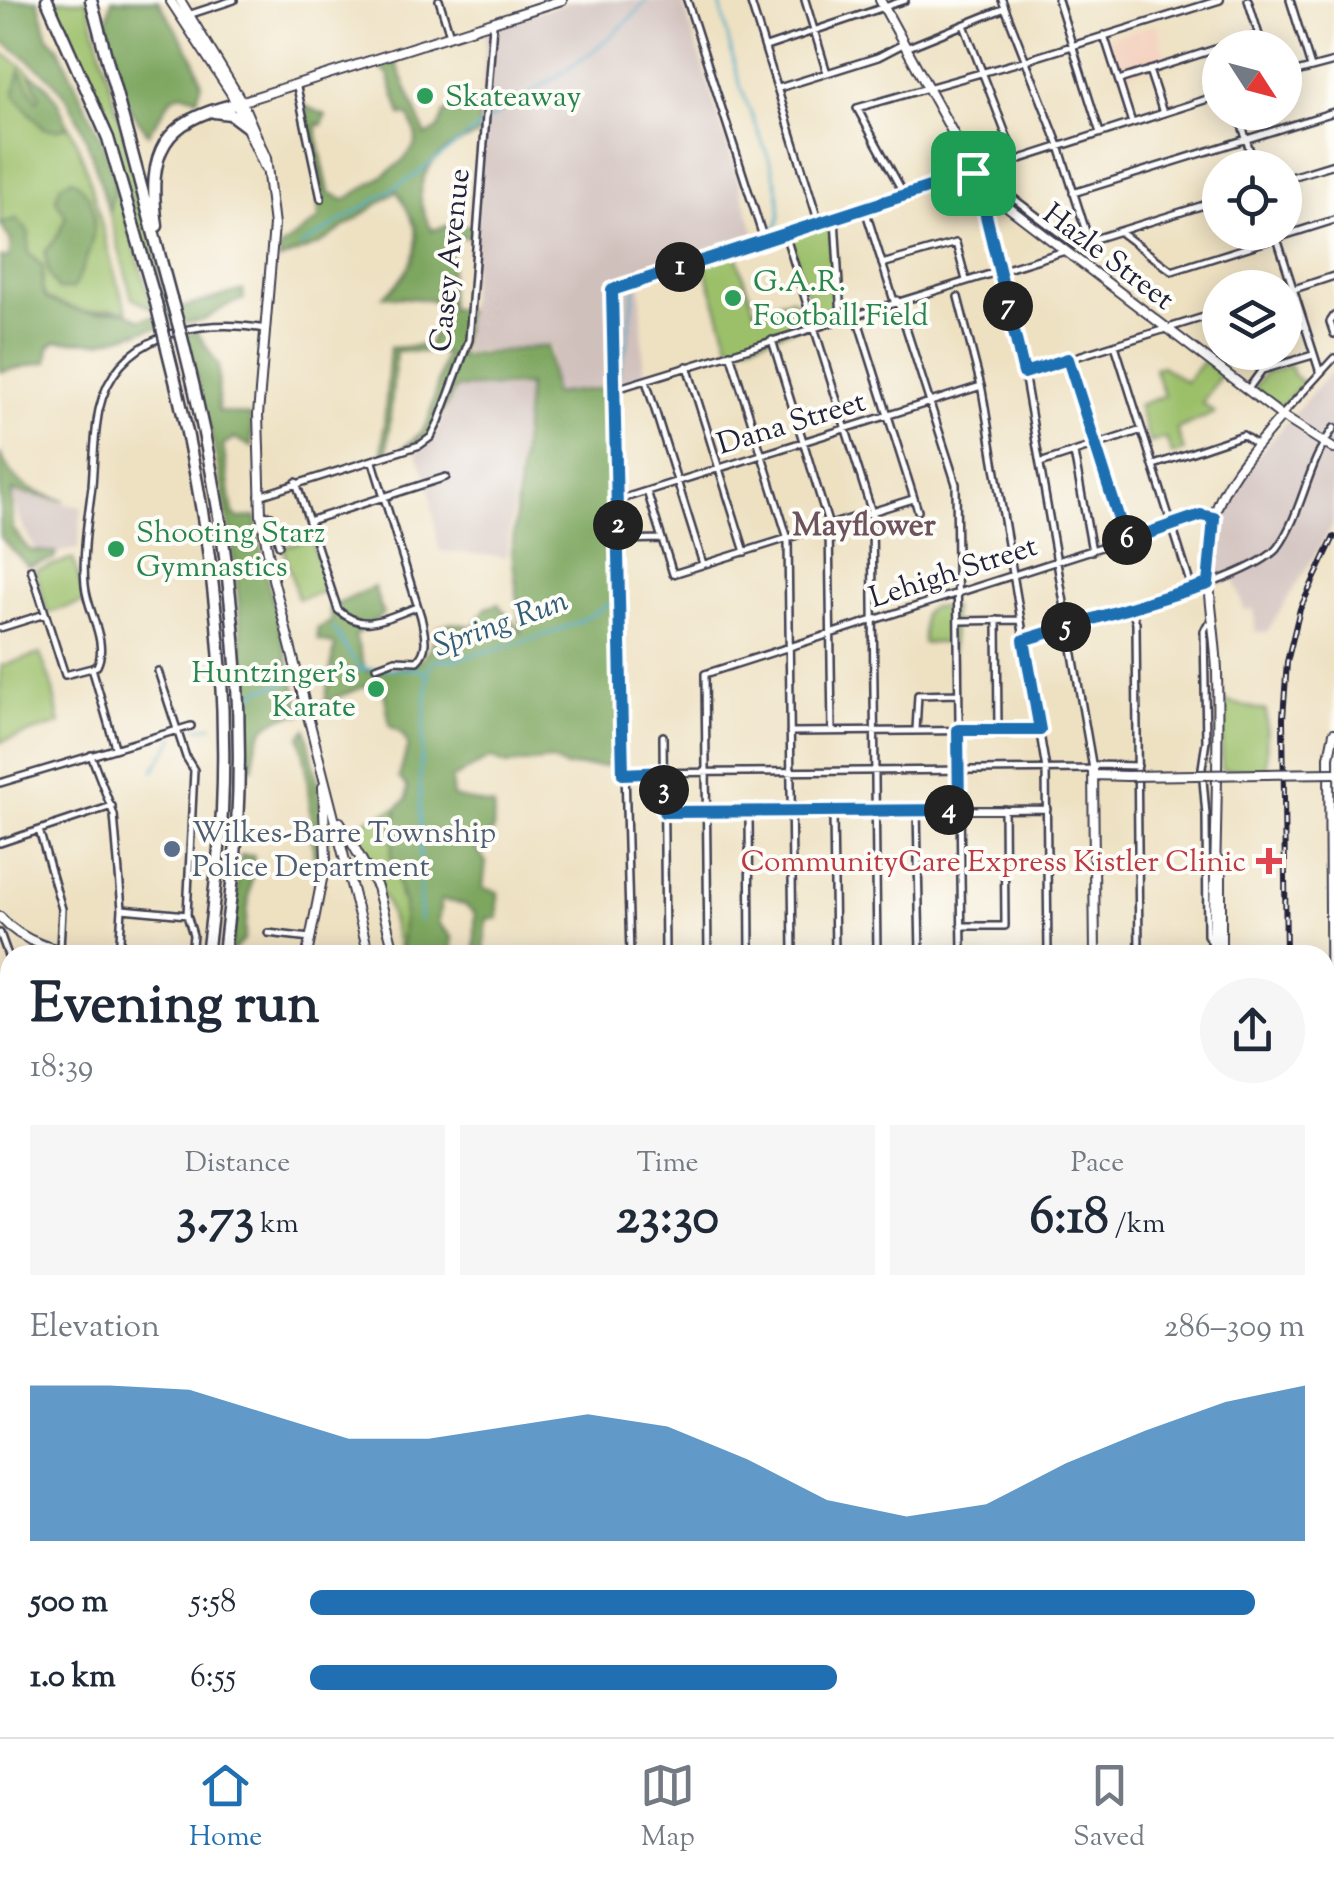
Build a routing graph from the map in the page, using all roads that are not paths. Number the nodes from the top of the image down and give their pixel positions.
1 (47, 0) edge
2 (91, 0) edge
3 (170, 0) edge
4 (180, 0) edge
5 (234, 0) edge
6 (440, 0) edge
7 (562, 0) edge
8 (688, 0) edge
9 (750, 0) edge
10 (805, 0) edge
11 (905, 0) edge
12 (1002, 0) edge
13 (1059, 0) edge
14 (1220, 0) edge
15 (1248, 0) edge
16 (1290, 0) edge
17 (882, 3) edge
18 (1005, 8) junction
19 (188, 15) junction
20 (494, 20) junction
21 (964, 25) junction
22 (1257, 30) edge
23 (814, 32) junction
24 (450, 35) junction
25 (1104, 36) junction
26 (1073, 45) junction
27 (904, 46) junction
28 (765, 47) junction
29 (1202, 53) edge
30 (1024, 58) junction
31 (1334, 62) edge
32 (1311, 67) junction
33 (1150, 70) junction
34 (1302, 70) edge
35 (982, 72) junction
36 (827, 74) junction
37 (1118, 80) junction
38 (297, 86) junction
39 (928, 88) junction
40 (778, 89) junction
41 (236, 91) junction
42 (264, 96) junction
43 (1202, 101) edge
44 (239, 103) junction
45 (203, 111) junction
46 (1334, 112) edge
47 (1164, 113) junction
48 (1132, 123) junction
49 (246, 126) junction
50 (1244, 130) edge
51 (1100, 133) junction
52 (259, 134) junction
53 (1247, 139) junction
54 (1059, 146) junction
55 (1250, 150) edge
56 (1016, 160) junction
57 (1334, 164) edge
58 (265, 168) junction
59 (976, 172) junction
60 (1302, 174) edge
61 (978, 182) junction
62 (1073, 193) junction
63 (988, 194) junction
64 (904, 196) junction
65 (321, 198) dead end
66 (1202, 206) edge
67 (984, 207) junction
68 (865, 208) junction
69 (835, 218) junction
70 (1334, 220) edge
71 (819, 223) junction
72 (1302, 228) edge
73 (1120, 232) junction
74 (785, 234) junction
75 (764, 240) junction
76 (1089, 241) junction
77 (1233, 250) edge
78 (1065, 251) junction
79 (882, 264) junction
80 (1000, 271) junction
81 (164, 276) junction
82 (1334, 276) edge
83 (966, 280) junction
84 (955, 284) junction
85 (1302, 286) edge
86 (958, 298) junction
87 (896, 301) junction
88 (856, 314) junction
89 (1334, 316) edge
90 (1202, 317) edge
91 (841, 318) junction
92 (1302, 319) edge
93 (1304, 326) joint
94 (814, 327) junction
95 (1166, 328) junction
96 (266, 329) junction
97 (1334, 334) edge
98 (772, 340) junction
99 (1115, 345) junction
100 (730, 353) junction
101 (1314, 354) junction
102 (1302, 358) edge
103 (1334, 358) edge
104 (1068, 359) junction
105 (687, 366) junction
106 (1262, 370) edge
107 (1024, 373) junction
108 (1320, 374) junction
109 (646, 380) junction
110 (616, 385) junction
111 (978, 387) junction
112 (1248, 389) junction
113 (982, 399) junction
114 (930, 402) junction
115 (887, 416) junction
116 (1282, 416) junction
117 (1334, 428) edge
118 (846, 429) junction
119 (1142, 430) junction
120 (803, 442) junction
121 (1322, 444) junction
122 (1257, 445) junction
123 (1096, 446) junction
124 (1334, 449) edge
125 (1074, 453) junction
126 (761, 455) junction
127 (372, 461) junction
128 (1040, 463) junction
129 (1153, 465) junction
130 (720, 468) junction
131 (446, 478) dead end
132 (296, 482) junction
133 (677, 482) junction
134 (647, 491) junction
135 (259, 496) junction
136 (384, 498) junction
137 (914, 498) junction
138 (618, 500) junction
139 (872, 512) junction
140 (918, 512) dead end
141 (261, 515) junction
142 (1214, 518) junction
143 (309, 520) junction
144 (1172, 525) junction
145 (829, 526) junction
146 (788, 538) junction
147 (661, 539) junction
148 (619, 540) junction
149 (1126, 541) junction
150 (279, 545) dead end
151 (1092, 551) junction
152 (745, 552) junction
153 (1058, 562) junction
154 (702, 564) junction
155 (31, 568) dead end
156 (1013, 576) junction
157 (1208, 584) junction
158 (1192, 589) junction
159 (957, 593) junction
160 (417, 606) junction
161 (1130, 607) junction
162 (45, 614) junction
163 (873, 620) junction
164 (997, 620) junction
165 (1020, 620) junction
166 (958, 621) junction
167 (1214, 624) junction
168 (1069, 626) junction
169 (0, 628) edge
170 (831, 634) junction
171 (1024, 640) junction
172 (789, 647) junction
173 (376, 667) dead end
174 (92, 668) junction
175 (158, 671) dead end
176 (958, 694) junction
177 (191, 726) dead end
178 (176, 729) junction
179 (998, 729) junction
180 (874, 730) junction
181 (916, 730) junction
182 (958, 730) junction
183 (1040, 730) junction
184 (832, 731) junction
185 (790, 732) junction
186 (1334, 733) edge
187 (663, 736) dead end
188 (115, 747) junction
189 (91, 755) junction
190 (1334, 755) edge
191 (1138, 766) junction
192 (1046, 769) junction
193 (959, 770) junction
194 (1093, 770) junction
195 (1332, 770) edge
196 (875, 771) junction
197 (322, 772) junction
198 (664, 772) junction
199 (706, 772) junction
200 (790, 772) junction
201 (623, 774) junction
202 (0, 782) edge
203 (112, 806) junction
204 (1004, 809) junction
205 (1047, 809) junction
206 (333, 810) junction
207 (917, 810) junction
208 (959, 810) junction
209 (875, 811) junction
210 (664, 812) junction
211 (706, 812) junction
212 (749, 812) junction
213 (792, 812) junction
214 (833, 812) junction
215 (1206, 815) junction
216 (1218, 815) junction
217 (39, 830) junction
218 (0, 843) edge
219 (1218, 859) junction
220 (378, 893) junction
221 (355, 896) junction
222 (1211, 908) junction
223 (122, 909) junction
224 (187, 915) junction
225 (1, 920) edge
226 (961, 926) junction
227 (268, 934) dead end
228 (310, 938) junction
229 (44, 945) edge
230 (60, 945) edge
231 (120, 945) edge
232 (192, 945) edge
233 (208, 945) edge
234 (225, 945) edge
235 (309, 945) edge
236 (367, 945) edge
237 (392, 945) edge
238 (630, 945) edge
239 (666, 945) edge
240 (708, 945) edge
241 (750, 945) edge
242 (793, 945) edge
243 (835, 945) edge
244 (877, 945) edge
245 (920, 945) edge
246 (962, 945) edge
247 (1048, 945) edge
248 (1095, 945) edge
249 (1140, 945) edge
250 (1213, 945) edge
251 (1221, 945) edge
252 (1330, 945) edge

1 - 233 highway, bridge
2 - 81 highway
3 - 44 main road
4 - 19 main road
5 - 19 street
6 - 24 street
7 - 20 main road
8 - 75 street
9 - 28 street
10 - 23 street
11 - 17 street
12 - 18 street
13 - 26 street
14 - 25 street
15 - 22 street
16 - 32 street
17 - 23 street
17 - 27 main road, Hazle Street
18 - 21 street
18 - 30 street
19 - 41 main road
20 - 24 main road
20 - 127 street, Casey Avenue
21 - 27 street
21 - 35 street
23 - 28 street
23 - 36 street
24 - 38 main road
25 - 26 street
25 - 37 street
26 - 30 street
26 - 51 street
27 - 36 street
27 - 39 main road, Hazle Street
28 - 40 street
29 - 33 street
30 - 35 street
30 - 54 street
31 - 32 street
32 - 34 street
33 - 37 street
33 - 47 street
35 - 39 street
35 - 56 street
36 - 40 street
37 - 48 street
38 - 42 main road
38 - 65 street
39 - 59 main road, Hazle Street
39 - 64 street
40 - 71 street
41 - 42 main road
41 - 44 main road
42 - 44 main road
42 - 52 main road
43 - 47 street
44 - 45 highway
44 - 49 main road
44 - 52 main road
45 - 49 highway
45 - 81 highway
46 - 53 street
47 - 48 street
48 - 51 street
49 - 58 main road
50 - 53 street
51 - 54 street
52 - 58 main road
53 - 55 street
53 - 62 street
54 - 56 street
54 - 62 street
56 - 59 street
57 - 60 street
58 - 96 main road
59 - 61 main road, Hazle Street
59 - 64 street
59 - 76 street
61 - 63 main road, Hazle Street
61 - 67 street
62 - 76 street
63 - 67 street
63 - 78 main road, Hazle Street
64 - 68 street
66 - 73 street
67 - 80 street
68 - 69 street
68 - 79 street
69 - 71 street
69 - 91 street
70 - 72 street
71 - 74 street
73 - 76 street
73 - 77 street
74 - 75 street
74 - 94 street
75 - 110 street
78 - 80 street
78 - 95 main road, Hazle Street
79 - 83 street
79 - 87 street
80 - 83 street
80 - 107 street
81 - 234 highway, bridge
82 - 85 street
83 - 84 street
84 - 86 street
84 - 87 street
86 - 111 street
86 - 113 street
87 - 88 street
87 - 114 street
88 - 91 street
88 - 115 street
89 - 97 street
90 - 95 street
91 - 94 street
92 - 93 street
93 - 101 street
94 - 98 street
94 - 118 street
95 - 99 street
95 - 112 main road, Hazle Street
96 - 135 main road
96 - 174 street
98 - 100 street
98 - 120 street
99 - 104 street
99 - 119 street
100 - 105 street
100 - 126 street
101 - 102 street
101 - 108 street
103 - 108 street
104 - 107 street
104 - 123 street
105 - 109 street
105 - 130 street
106 - 112 street
107 - 128 street
108 - 116 street
109 - 110 street
109 - 133 street
110 - 138 street
111 - 113 street
111 - 114 street, Dana Street
112 - 116 main road, Hazle Street
113 - 156 street
114 - 115 street, Dana Street
114 - 159 street
115 - 118 street, Dana Street
115 - 137 street
116 - 121 main road, Hazle Street
116 - 122 main road
117 - 121 street
118 - 120 street, Dana Street
118 - 139 street
119 - 123 street
119 - 129 street
120 - 126 street, Dana Street
120 - 145 street
121 - 124 main road, Hazle Street
121 - 157 street
122 - 129 street
122 - 142 main road
123 - 125 street
123 - 149 street
125 - 128 street
125 - 151 street
126 - 130 street, Dana Street
126 - 146 street
127 - 132 street, Casey Avenue
127 - 136 street
128 - 153 street
129 - 144 street
130 - 133 street, Dana Street
130 - 152 street
131 - 136 street
132 - 135 street, Casey Avenue
132 - 143 street
133 - 134 street, Dana Street
133 - 154 street
134 - 138 street, Dana Street
134 - 147 street
135 - 141 main road
136 - 143 street
136 - 160 street
137 - 139 street
137 - 140 street
138 - 148 street
139 - 145 street
139 - 163 street
141 - 150 street
141 - 197 main road
142 - 144 street, Lehigh Street
142 - 157 main road
143 - 160 street
144 - 149 street, Lehigh Street
144 - 158 street
145 - 146 street
145 - 170 street
146 - 152 street
146 - 172 street
147 - 148 street
147 - 154 street
148 - 201 street
149 - 151 street, Lehigh Street
151 - 153 street, Lehigh Street
152 - 154 street
153 - 156 street, Lehigh Street
153 - 168 street
155 - 162 street
156 - 159 street, Lehigh Street
156 - 165 street
157 - 158 street
157 - 167 main road
158 - 161 street
159 - 163 street, Lehigh Street
159 - 166 street
160 - 173 street
161 - 168 street
161 - 191 street
162 - 169 street
162 - 174 street
163 - 170 street, Lehigh Street
163 - 180 street
164 - 165 street
164 - 166 street
164 - 179 street
165 - 171 street
166 - 176 street
167 - 215 street
167 - 216 main road
168 - 171 street
168 - 194 street
170 - 172 street, Lehigh Street
170 - 184 street
171 - 183 street
172 - 185 street
172 - 199 street, Lehigh Street
174 - 188 street
175 - 178 street
176 - 181 street
176 - 182 street
177 - 178 street
178 - 188 street
178 - 224 street
179 - 182 street
179 - 183 street
180 - 181 street
180 - 184 street
180 - 196 street
181 - 182 street
182 - 193 street
183 - 192 street
184 - 185 street
185 - 200 street
186 - 195 main road
187 - 198 street
188 - 189 street
189 - 202 street
189 - 203 street
190 - 195 main road
191 - 194 street
191 - 249 street
192 - 193 street
192 - 194 street
192 - 205 street
193 - 196 street
193 - 208 street
194 - 195 main road, bridge
194 - 248 main road
195 - 252 main road
196 - 200 street
196 - 209 street
197 - 206 main road
197 - 228 main road
198 - 199 street
198 - 201 street
198 - 210 street
199 - 200 street
199 - 211 street
200 - 213 street
201 - 238 street
203 - 217 street
203 - 223 street
204 - 205 street
204 - 208 street
204 - 226 street
205 - 247 street
206 - 220 main road
206 - 221 main road
207 - 208 street
207 - 209 street
207 - 245 street
208 - 226 street
209 - 214 street
209 - 244 street
210 - 211 street
210 - 239 street
211 - 212 street
211 - 240 street
212 - 213 street
212 - 241 street
213 - 214 street
213 - 242 street
214 - 243 street
215 - 216 street
215 - 222 street
216 - 219 main road
217 - 218 street
217 - 230 street
219 - 222 main road
219 - 251 main road
220 - 221 main road
220 - 237 main road
221 - 236 main road
222 - 250 main road
223 - 224 street
223 - 231 street
224 - 232 street
225 - 229 main road
226 - 246 street
227 - 228 street
228 - 235 main road

